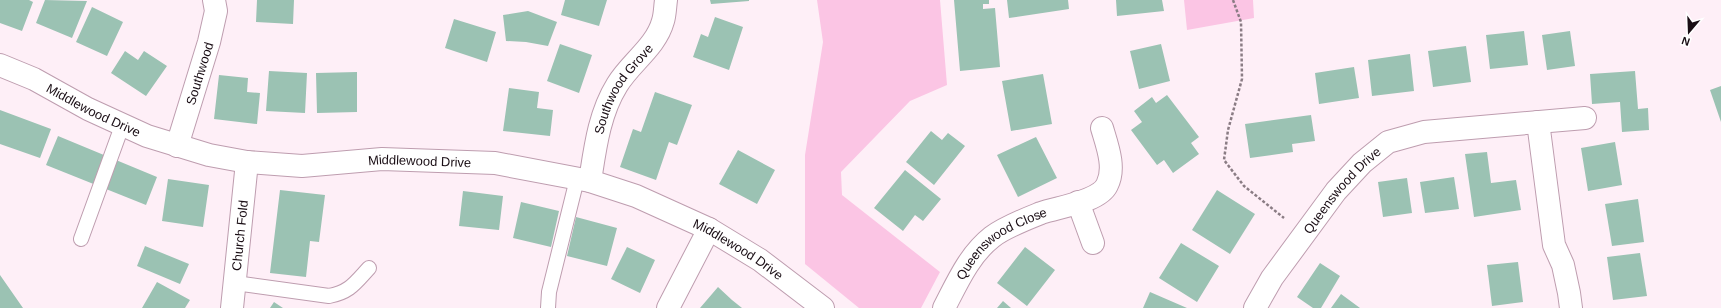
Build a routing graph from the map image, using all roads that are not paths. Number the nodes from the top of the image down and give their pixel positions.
1 (214, 0) edge
2 (666, 0) edge
3 (0, 65) edge
4 (1585, 118) dead end
5 (1538, 122) junction
6 (122, 126) junction
7 (1102, 128) dead end
8 (178, 146) junction
9 (247, 162) junction
10 (583, 180) junction
11 (1078, 202) junction
12 (709, 229) junction
13 (81, 239) dead end
14 (1092, 243) dead end
15 (369, 268) dead end
16 (235, 283) junction
17 (232, 308) edge
18 (548, 308) edge
19 (668, 308) edge
20 (823, 308) edge
21 (944, 308) edge
22 (1255, 308) edge
23 (1571, 308) edge

1 - 8 street, Southwood
2 - 10 street, Southwood Grove
3 - 6 street, Middlewood Drive
4 - 5 street, Queenswood Drive
5 - 22 street, Queenswood Drive
5 - 23 street
6 - 8 street, Middlewood Drive
6 - 13 lane
7 - 11 street, Queenswood Close
8 - 9 street, Middlewood Drive
9 - 10 street, Middlewood Drive
9 - 16 street, Church Fold
10 - 12 street, Middlewood Drive
10 - 18 lane
11 - 14 street
11 - 21 street, Queenswood Close
12 - 19 street
12 - 20 street, Middlewood Drive
15 - 16 lane
16 - 17 street, Church Fold

